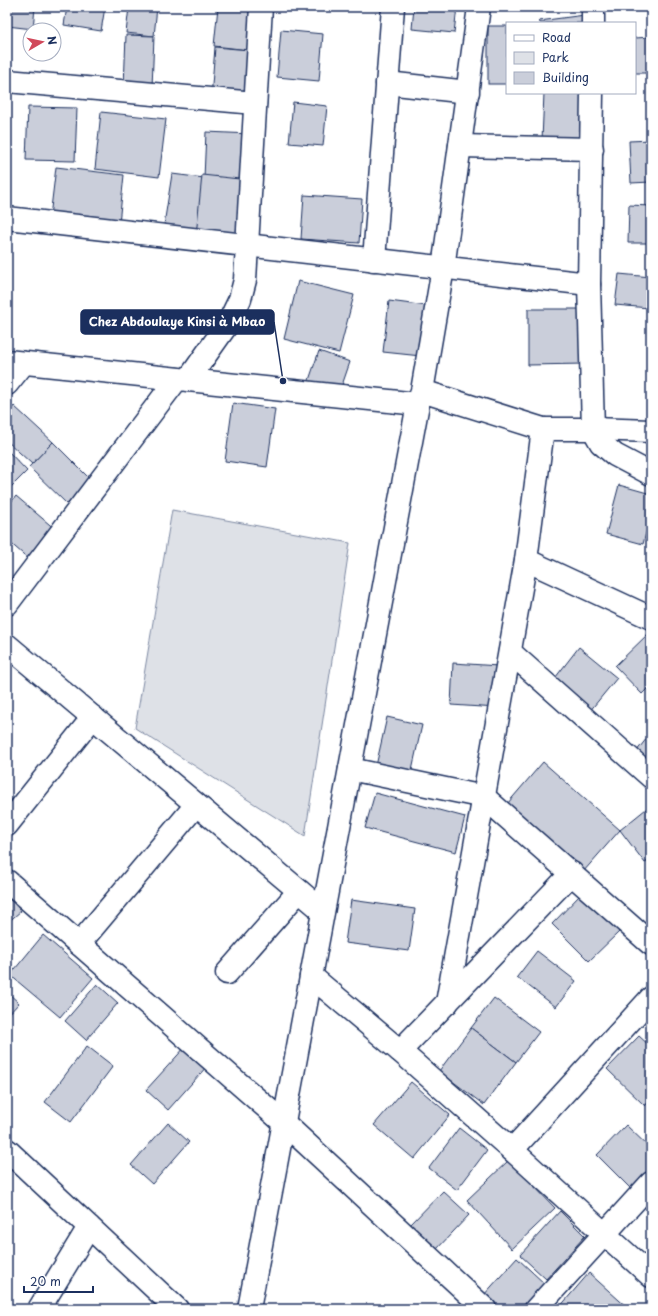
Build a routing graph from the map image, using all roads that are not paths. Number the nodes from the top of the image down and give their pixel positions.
1 (261, 7) edge
2 (393, 7) edge
3 (479, 7) edge
4 (593, 7) edge
5 (593, 22) edge
6 (7, 81) edge
7 (387, 83) junction
8 (468, 92) junction
9 (592, 94) edge
10 (255, 103) junction
11 (460, 146) junction
12 (592, 149) junction
13 (7, 218) edge
14 (248, 245) junction
15 (374, 260) junction
16 (443, 268) junction
17 (589, 284) junction
18 (16, 362) edge
19 (182, 379) junction
20 (7, 384) edge
21 (420, 398) junction
22 (543, 429) junction
23 (593, 429) junction
24 (651, 431) edge
25 (651, 474) edge
26 (526, 560) junction
27 (7, 604) edge
28 (651, 618) edge
29 (7, 645) edge
30 (510, 652) junction
31 (93, 718) junction
32 (350, 769) junction
33 (651, 777) edge
34 (484, 797) junction
35 (196, 805) junction
36 (7, 825) edge
37 (572, 873) junction
38 (7, 881) edge
39 (299, 891) junction
40 (323, 911) junction
41 (79, 944) junction
42 (651, 944) edge
43 (227, 973) dead end
44 (310, 976) junction
45 (651, 998) edge
46 (447, 1003) junction
47 (400, 1051) junction
48 (283, 1122) junction
49 (7, 1150) edge
50 (512, 1150) junction
51 (651, 1184) edge
52 (89, 1227) junction
53 (605, 1235) junction
54 (651, 1276) edge
55 (39, 1309) edge
56 (177, 1309) edge
57 (248, 1309) edge
58 (485, 1309) edge
59 (536, 1309) edge

1 - 10 street
2 - 7 street
3 - 8 street
4 - 5 street
6 - 10 street
7 - 8 street
7 - 15 street
8 - 11 street
9 - 12 street
10 - 14 street
11 - 12 street
11 - 16 street
12 - 17 street
13 - 14 street
14 - 15 street
14 - 19 street
15 - 16 street
16 - 17 street
16 - 21 street
17 - 23 street
18 - 19 street
18 - 20 street
19 - 21 street
19 - 27 street
21 - 22 street
21 - 32 street
22 - 23 street
22 - 26 street
23 - 24 street
23 - 25 street
26 - 28 street
26 - 30 street
29 - 31 street
30 - 33 street
30 - 34 street
31 - 35 street
31 - 36 street
32 - 34 street
32 - 40 street
34 - 37 street
34 - 46 street
35 - 39 street
35 - 41 street
37 - 42 street
37 - 46 street
38 - 41 street
39 - 40 street
39 - 43 street
40 - 44 street
41 - 48 street
44 - 47 street
44 - 48 street
45 - 50 street
46 - 47 street
47 - 50 street
48 - 57 street
48 - 58 street
49 - 52 street
50 - 53 street
51 - 53 street
52 - 55 street
52 - 56 street
53 - 54 street
53 - 59 street

